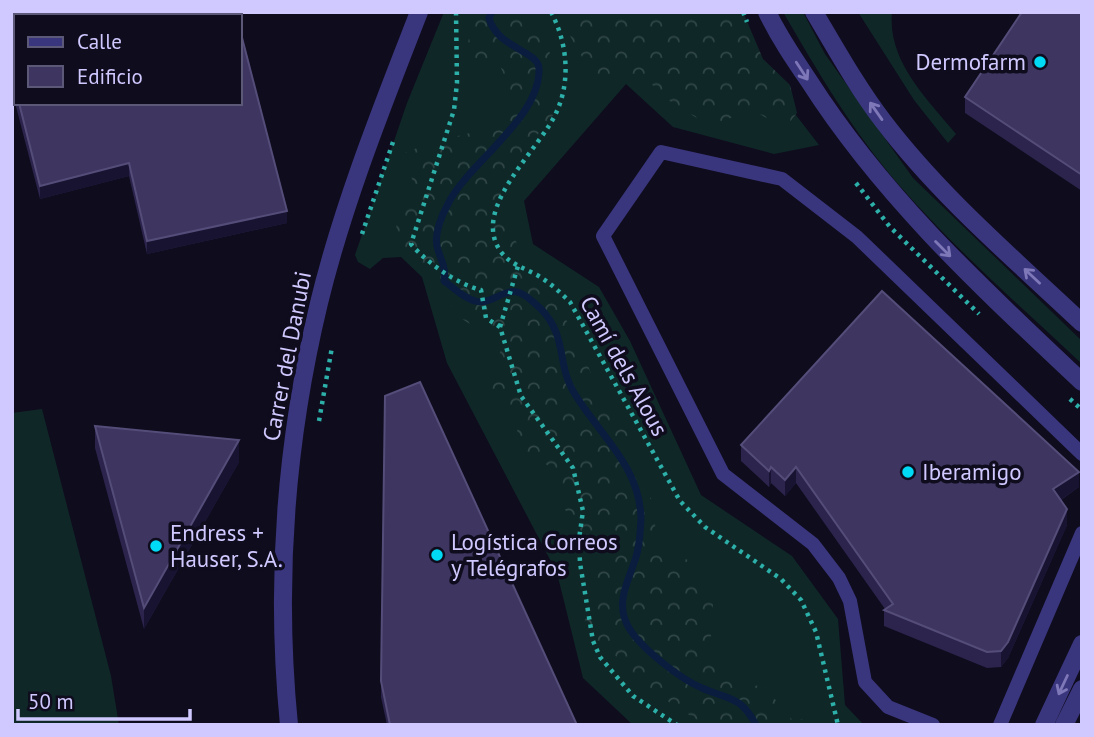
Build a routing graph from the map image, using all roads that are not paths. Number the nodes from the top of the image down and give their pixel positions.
1 (419, 12) edge
2 (767, 12) edge
3 (814, 12) edge
4 (1082, 323) edge
5 (1082, 382) edge
6 (1082, 454) edge
7 (1082, 533) edge
8 (1082, 644) edge
9 (1082, 689) edge
10 (289, 725) edge
11 (933, 725) edge
12 (1000, 725) edge
13 (1044, 725) edge
14 (1064, 725) edge

1 - 10 street, Carrer del Danubi
2 -> 5 street
4 -> 3 street
6 - 11 lane
7 - 12 lane
8 -> 13 street
9 - 14 street

